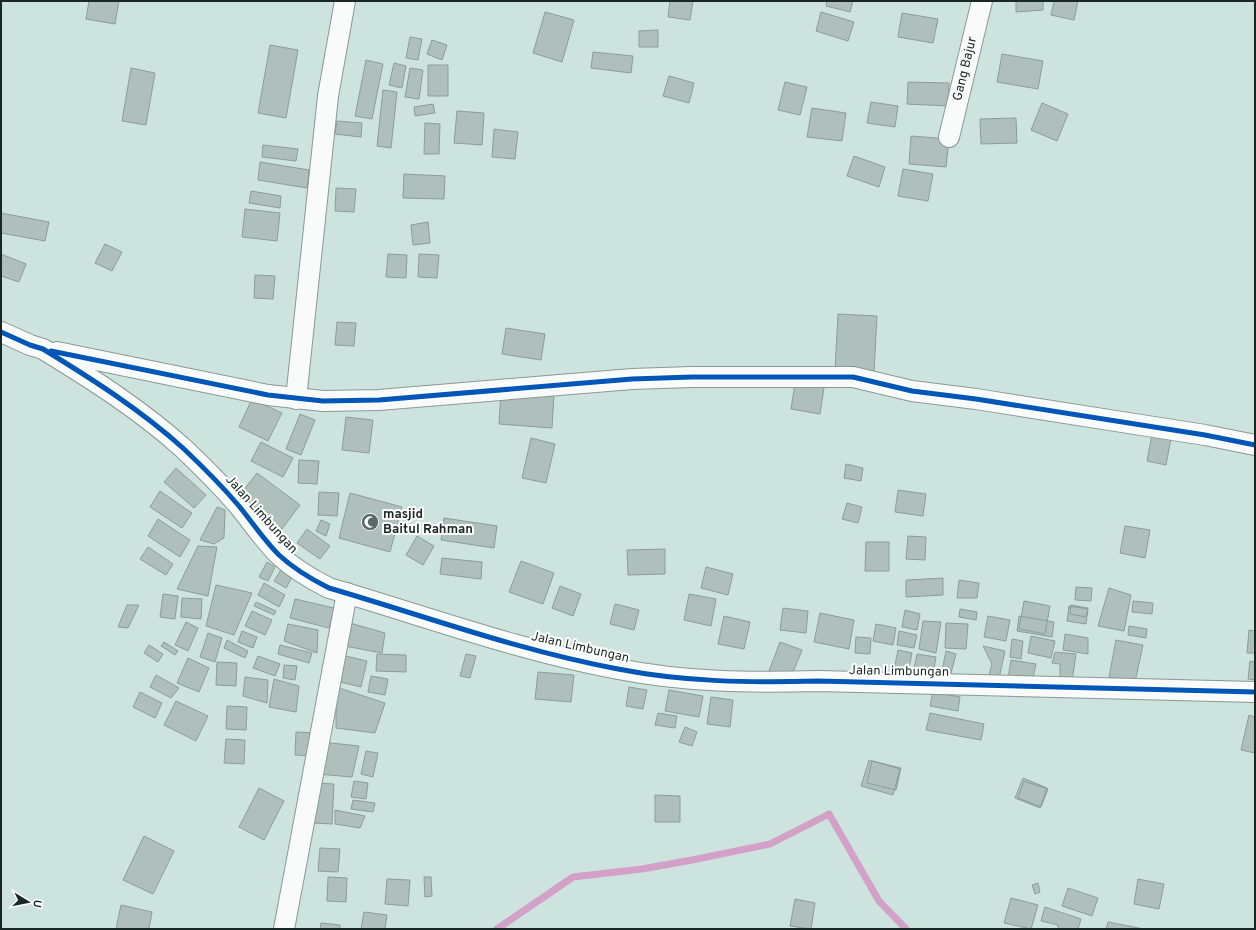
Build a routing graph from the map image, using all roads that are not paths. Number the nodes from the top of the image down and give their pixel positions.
1 (345, 1) edge
2 (982, 1) edge
3 (949, 137) dead end
4 (1, 332) edge
5 (43, 349) junction
6 (296, 399) junction
7 (1255, 445) edge
8 (346, 594) junction
9 (1255, 692) edge
10 (284, 929) edge

1 - 6 street
2 - 3 street, Gang Bajur
4 - 5 street, Jalan Limbungan
5 - 6 street
5 - 8 street, Jalan Limbungan
6 - 7 street
8 - 9 street, Jalan Limbungan
8 - 10 street

